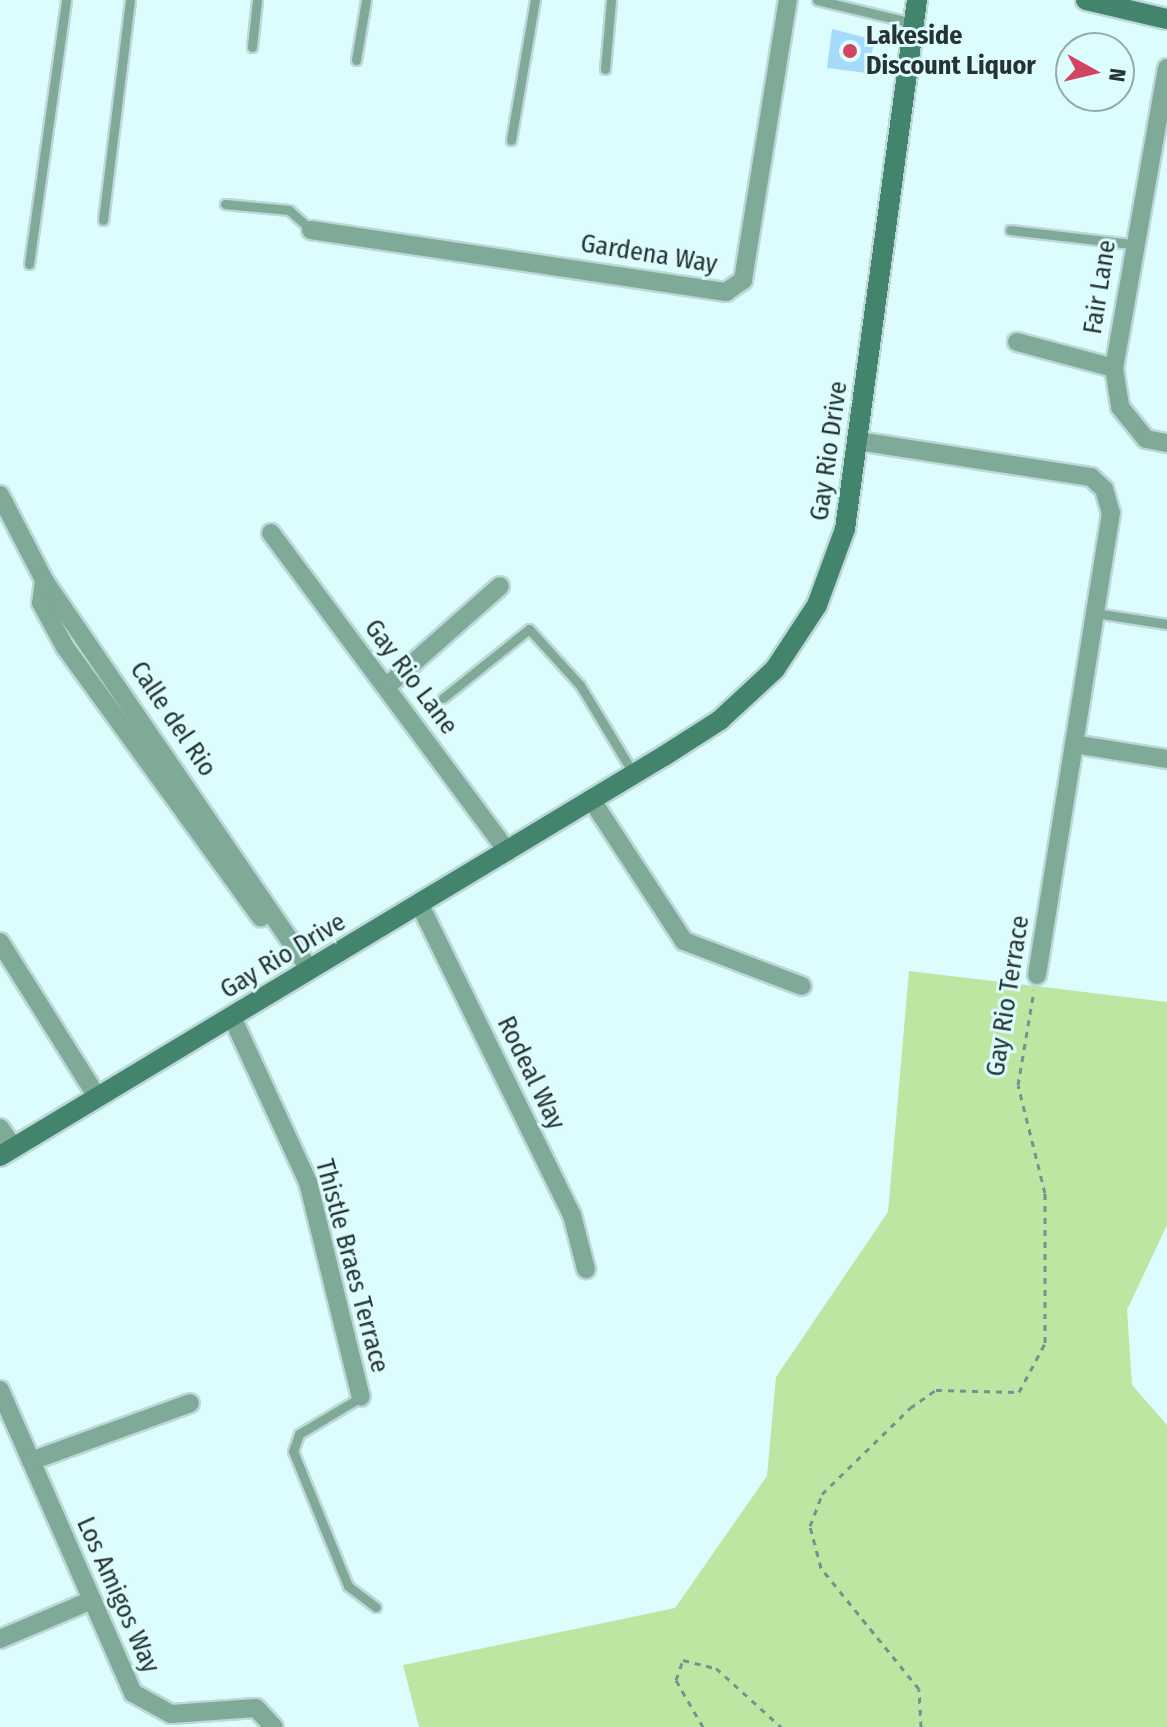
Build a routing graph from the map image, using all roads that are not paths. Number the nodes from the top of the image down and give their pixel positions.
1 (66, 0) edge
2 (130, 0) edge
3 (257, 0) edge
4 (366, 0) edge
5 (535, 0) edge
6 (611, 0) edge
7 (788, 0) edge
8 (817, 0) edge
9 (917, 0) edge
10 (1086, 0) edge
11 (1138, 6) edge
12 (1167, 19) edge
13 (913, 23) junction
14 (252, 47) dead end
15 (356, 60) dead end
16 (1167, 68) edge
17 (605, 69) dead end
18 (511, 140) dead end
19 (225, 204) dead end
20 (103, 220) dead end
21 (311, 230) joint
22 (1010, 230) dead end
23 (1131, 244) junction
24 (29, 264) dead end
25 (1017, 342) dead end
26 (1114, 368) junction
27 (858, 441) junction
28 (1167, 443) edge
29 (1, 507) edge
30 (271, 533) dead end
31 (500, 586) dead end
32 (1095, 613) junction
33 (1167, 624) edge
34 (386, 687) junction
35 (443, 698) dead end
36 (1074, 744) junction
37 (1167, 759) edge
38 (633, 773) junction
39 (591, 799) junction
40 (508, 852) junction
41 (419, 903) junction
42 (0, 942) edge
43 (305, 973) junction
44 (1037, 975) road end
45 (802, 986) dead end
46 (232, 1017) junction
47 (98, 1098) junction
48 (0, 1128) edge
49 (7, 1152) edge
50 (586, 1269) dead end
51 (0, 1390) edge
52 (361, 1397) joint
53 (190, 1403) dead end
54 (31, 1461) junction
55 (92, 1600) junction
56 (376, 1607) dead end
57 (0, 1639) edge
58 (274, 1727) edge

1 - 24 lane
2 - 20 lane
3 - 14 lane
4 - 15 lane
5 - 18 lane
6 - 17 lane
7 - 21 street, Gardena Way
8 - 13 lane
9 - 13 street, Gay Rio Drive
10 - 11 street
11 - 12 street
13 - 27 street, Gay Rio Drive
16 - 23 street, Fair Lane
19 - 21 lane
22 - 23 lane
23 - 26 street, Fair Lane
25 - 26 street
26 - 28 street, Fair Lane
27 - 32 street, Gay Rio Terrace
27 - 38 street, Gay Rio Drive
29 - 43 street, Calle del Rio
30 - 34 street, Gay Rio Lane
31 - 34 street
32 - 33 lane
32 - 36 street, Gay Rio Terrace
34 - 40 street, Gay Rio Lane
35 - 38 lane
36 - 37 street
36 - 44 street, Gay Rio Terrace
38 - 39 street, Gay Rio Drive
39 - 40 street, Gay Rio Drive
39 - 45 street
40 - 41 street, Gay Rio Drive
41 - 43 street, Gay Rio Drive
41 - 50 street, Rodeal Way
42 - 47 street
43 - 46 street, Gay Rio Drive
46 - 47 street, Gay Rio Drive
46 - 52 street, Thistle Braes Terrace
47 - 49 street, Gay Rio Drive
48 - 49 street
51 - 54 street, Los Amigos Way
52 - 56 lane
53 - 54 street
54 - 55 street, Los Amigos Way
55 - 57 street
55 - 58 street, Los Amigos Way

